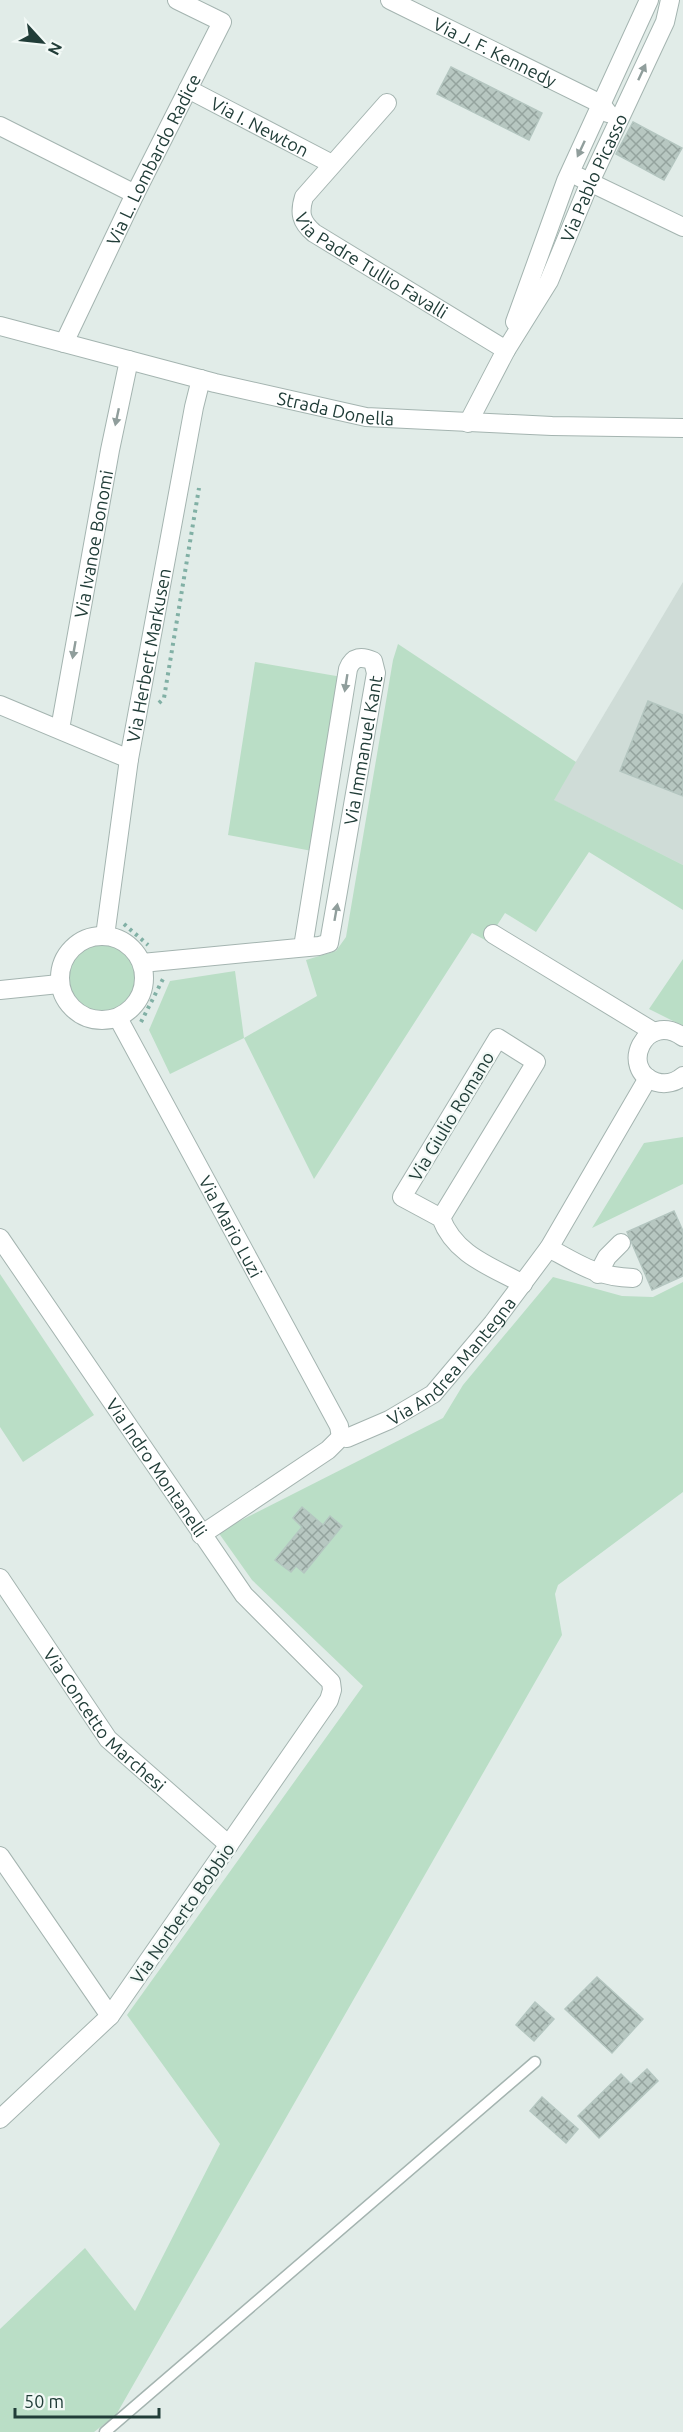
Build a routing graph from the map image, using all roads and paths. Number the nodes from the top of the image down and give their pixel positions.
1 (177, 0) edge
2 (390, 0) edge
3 (649, 0) edge
4 (670, 0) edge
5 (683, 7) edge
6 (188, 89) junction
7 (631, 96) junction
8 (387, 103) dead end
9 (601, 104) junction
10 (0, 126) edge
11 (332, 164) junction
12 (570, 173) junction
13 (598, 186) junction
14 (135, 194) junction
15 (683, 227) edge
16 (0, 326) edge
17 (64, 343) junction
18 (506, 350) junction
19 (129, 360) junction
20 (201, 379) junction
21 (468, 423) junction
22 (683, 428) edge
23 (195, 481) dead end
24 (0, 705) edge
25 (157, 707) dead end
26 (60, 729) junction
27 (129, 759) junction
28 (121, 920) dead end
29 (494, 934) dead end
30 (105, 936) junction
31 (303, 946) junction
32 (154, 967) junction
33 (161, 981) junction
34 (59, 984) junction
35 (0, 990) edge
36 (118, 1018) junction
37 (654, 1032) junction
38 (142, 1033) dead end
39 (683, 1037) edge
40 (683, 1076) edge
41 (648, 1078) junction
42 (441, 1218) junction
43 (0, 1238) edge
44 (621, 1243) dead end
45 (549, 1248) junction
46 (598, 1274) junction
47 (633, 1278) dead end
48 (523, 1284) junction
49 (340, 1437) junction
50 (201, 1535) junction
51 (0, 1578) edge
52 (331, 1682) joint
53 (229, 1845) junction
54 (0, 1856) edge
55 (110, 2016) junction
56 (535, 2062) dead end
57 (0, 2119) edge
58 (105, 2432) edge

1 - 6 street, Via L. Lombardo Radice
2 - 9 street, Via J. F. Kennedy
3 - 9 street, Via Pablo Picasso
4 - 5 street
7 -> 4 street, Via Pablo Picasso
6 - 11 street, Via I. Newton
6 - 14 street, Via L. Lombardo Radice
7 - 9 street
7 - 13 street, Via Pablo Picasso
8 - 11 street, Via Padre Tullio Favalli
9 -> 12 street, Via Pablo Picasso
9 - 13 street
10 - 14 street
11 - 18 street, Via Padre Tullio Favalli
12 - 13 street
12 - 18 street, Via Pablo Picasso
13 - 15 street
13 - 18 street, Via Pablo Picasso
14 - 17 street, Via L. Lombardo Radice
16 - 17 street, Strada Donella
17 - 19 street, Strada Donella
18 - 21 street, Via Pablo Picasso
19 - 20 street, Strada Donella
19 -> 26 street, Via Ivanoe Bonomi
20 - 21 street, Strada Donella
20 - 27 street, Via Herbert Markusen
21 - 22 street, Strada Donella
23 - 25 path
24 - 26 street
26 - 27 street
27 - 30 street, Via Herbert Markusen
28 - 32 path
29 - 37 street
30 - 32 street
30 - 34 street
31 -> 31 street, Via Immanuel Kant
31 - 32 street, Via Immanuel Kant
32 - 33 path
32 - 33 path
32 - 36 street
33 - 38 path
34 - 35 street
34 - 36 street
36 - 49 street, Via Mario Luzi
37 - 39 street
37 - 41 street
40 - 41 street
41 - 45 street, Via Andrea Mantegna
42 - 42 street, Via Giulio Romano
42 - 48 street
43 - 50 street, Via Indro Montanelli
44 - 46 street
45 - 46 street
45 - 48 street, Via Andrea Mantegna
46 - 47 street
48 - 49 street, Via Andrea Mantegna
49 - 50 street, Via Andrea Mantegna
50 - 52 street, Via Indro Montanelli
51 - 53 street, Via Concetto Marchesi
52 - 53 street, Via Norberto Bobbio
53 - 55 street, Via Norberto Bobbio
54 - 55 street
55 - 57 street, Via Norberto Bobbio
56 - 58 lane

